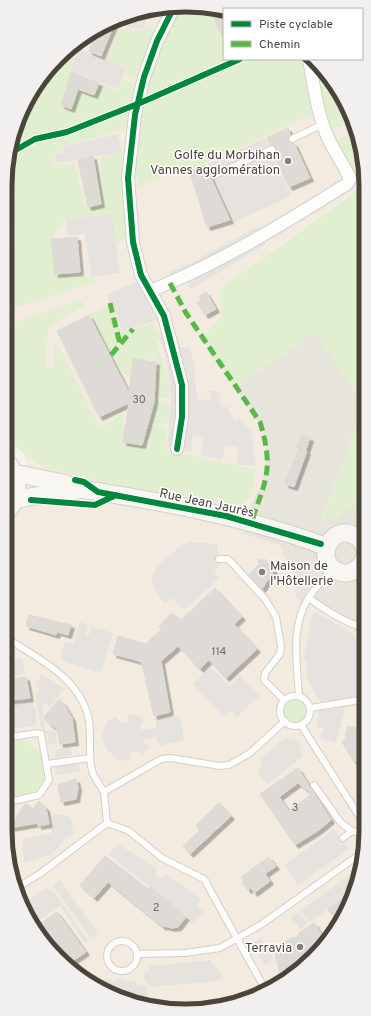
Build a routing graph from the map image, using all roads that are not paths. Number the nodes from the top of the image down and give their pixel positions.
1 (171, 12) edge
2 (310, 65) edge
3 (323, 124) junction
4 (292, 139) dead end
5 (272, 149) dead end
6 (214, 175) dead end
7 (150, 292) junction
8 (177, 449) dead end
9 (12, 467) edge
10 (12, 473) edge
11 (81, 489) junction
12 (12, 502) edge
13 (12, 505) edge
14 (359, 538) edge
15 (327, 547) junction
16 (219, 558) dead end
17 (359, 567) edge
18 (332, 568) junction
19 (309, 598) junction
20 (359, 627) edge
21 (12, 642) edge
22 (299, 696) junction
23 (284, 700) junction
24 (359, 701) edge
25 (310, 708) junction
26 (285, 721) junction
27 (301, 724) junction
28 (12, 737) edge
29 (90, 758) junction
30 (47, 764) junction
31 (314, 785) dead end
32 (104, 792) junction
33 (12, 801) edge
34 (359, 822) edge
35 (107, 823) junction
36 (352, 831) junction
37 (359, 832) edge
38 (343, 838) dead end
39 (357, 856) edge
40 (21, 885) edge
41 (238, 938) junction
42 (137, 954) junction
43 (263, 985) edge

1 - 7 street
2 - 3 street
3 - 4 lane
3 - 7 street
5 - 6 lane
7 - 8 street
9 - 11 main road, Rue Jean Jaurès
10 - 12 main road
11 - 13 main road, Rue Jean Jaurès
11 - 15 main road, Rue Jean Jaurès
14 - 15 main road
15 - 18 main road
16 - 23 lane
17 - 18 main road
18 - 19 lane
19 - 20 lane
19 - 22 lane
21 - 29 lane
22 - 23 lane
22 - 25 lane
23 - 26 lane
24 - 25 lane
25 - 27 lane
26 - 27 lane
26 - 32 lane
27 - 34 lane
28 - 30 lane
29 - 30 lane
29 - 32 lane
30 - 33 lane
31 - 36 lane
32 - 35 lane
35 - 40 lane
35 - 41 lane
36 - 37 lane
36 - 38 lane
39 - 41 lane
41 - 42 lane
41 - 43 lane
42 - 42 lane

